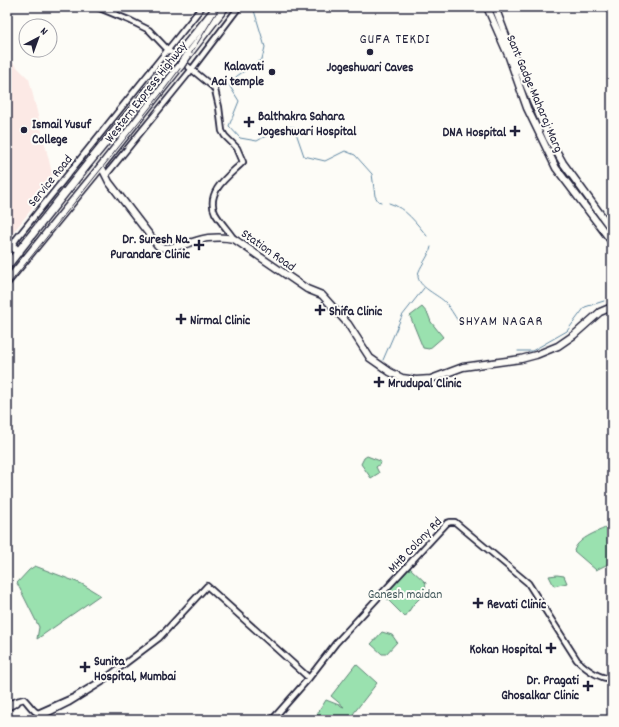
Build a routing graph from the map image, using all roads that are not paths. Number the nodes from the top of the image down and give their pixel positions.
1 (97, 7) edge
2 (107, 7) edge
3 (202, 7) edge
4 (215, 7) edge
5 (225, 7) edge
6 (231, 7) edge
7 (239, 7) edge
8 (487, 7) edge
9 (496, 7) edge
10 (212, 19) junction
11 (169, 49) junction
12 (190, 67) junction
13 (102, 166) junction
14 (107, 178) junction
15 (612, 230) edge
16 (234, 238) junction
17 (612, 242) edge
18 (12, 246) junction
19 (19, 252) junction
20 (7, 253) edge
21 (7, 266) edge
22 (7, 282) edge
23 (612, 307) edge
24 (309, 678) junction
25 (612, 678) edge
26 (18, 701) junction
27 (7, 704) edge
28 (7, 708) edge
29 (272, 720) edge

1 - 11 street, Station Road
2 - 11 street, Station Road
3 - 11 street, Service Road
4 - 10 highway
5 - 10 highway, Western Express Highway
6 - 10 highway
7 - 12 street
8 - 17 main road, Sant Gadge Maharaj Marg
9 - 15 main road
10 - 13 highway, Western Express Highway, bridge
10 - 19 highway, Western Express Highway, bridge
11 - 12 street, Station Road
11 - 18 street, Service Road
12 - 14 street
12 - 16 street, Station Road
13 - 14 main road
13 - 22 highway, Western Express Highway
14 - 16 main road
16 - 23 main road, Station Road
18 - 19 highway
18 - 20 street, Service Road
19 - 21 highway, Western Express Highway
24 - 25 street, MHB Colony Rd
24 - 26 street
24 - 29 street, MHB Colony Rd
26 - 27 street
26 - 28 street

